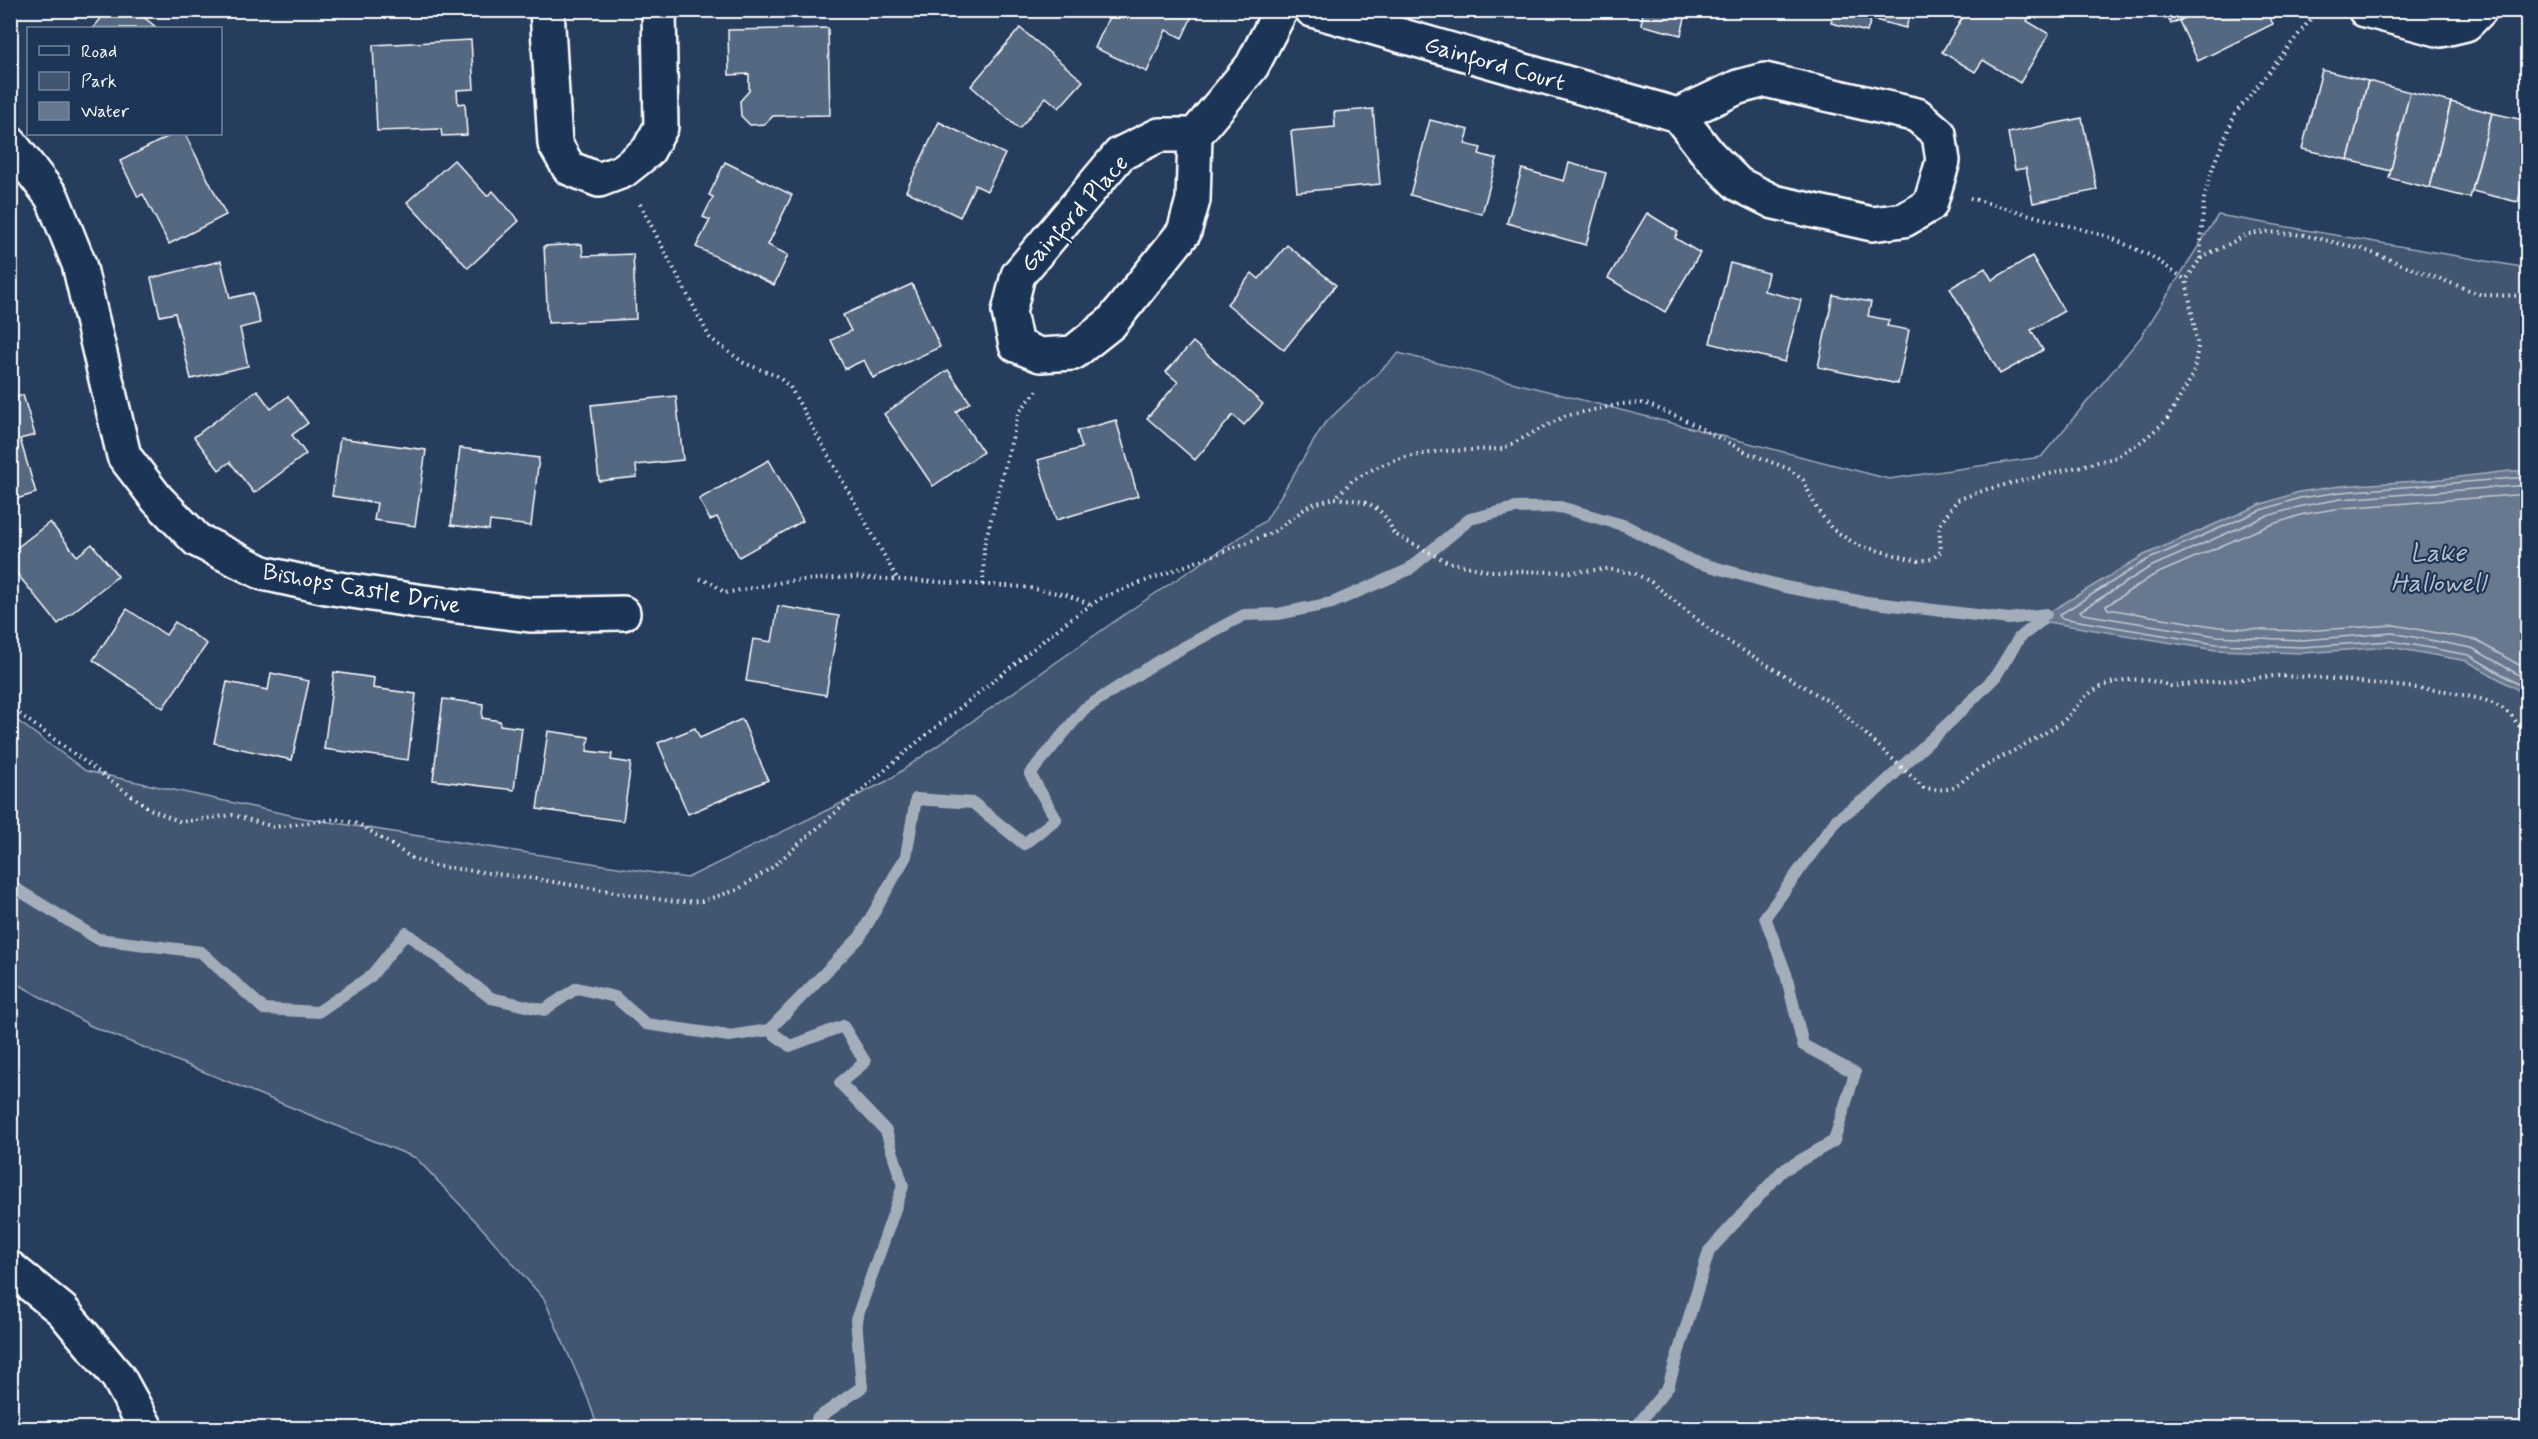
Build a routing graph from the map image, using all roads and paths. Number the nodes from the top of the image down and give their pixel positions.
1 (546, 10) edge
2 (659, 10) edge
3 (1281, 10) edge
4 (1312, 10) edge
5 (2318, 10) edge
6 (2365, 10) edge
7 (2481, 10) edge
8 (1678, 115) junction
9 (1195, 135) junction
10 (10, 143) edge
11 (623, 171) junction
12 (1935, 189) junction
13 (2200, 259) junction
14 (2186, 279) junction
15 (2528, 296) edge
16 (1063, 354) junction
17 (1335, 498) junction
18 (700, 579) dead end
19 (898, 580) junction
20 (982, 585) junction
21 (1092, 605) junction
22 (623, 612) dead end
23 (10, 707) edge
24 (2528, 738) edge
25 (10, 1268) edge
26 (146, 1428) edge

1 - 11 street
2 - 11 street
3 - 9 street
4 - 8 street, Gainford Court
5 - 13 path
6 - 7 street
8 - 12 street
8 - 12 street
9 - 16 street, Gainford Place
9 - 16 street, Gainford Place
10 - 22 street, Bishops Castle Drive
11 - 19 path
12 - 14 path
13 - 14 path
13 - 15 path
14 - 17 path
16 - 20 path
17 - 21 path
17 - 24 path
18 - 19 path
19 - 20 path
20 - 21 path
21 - 23 path
25 - 26 street

